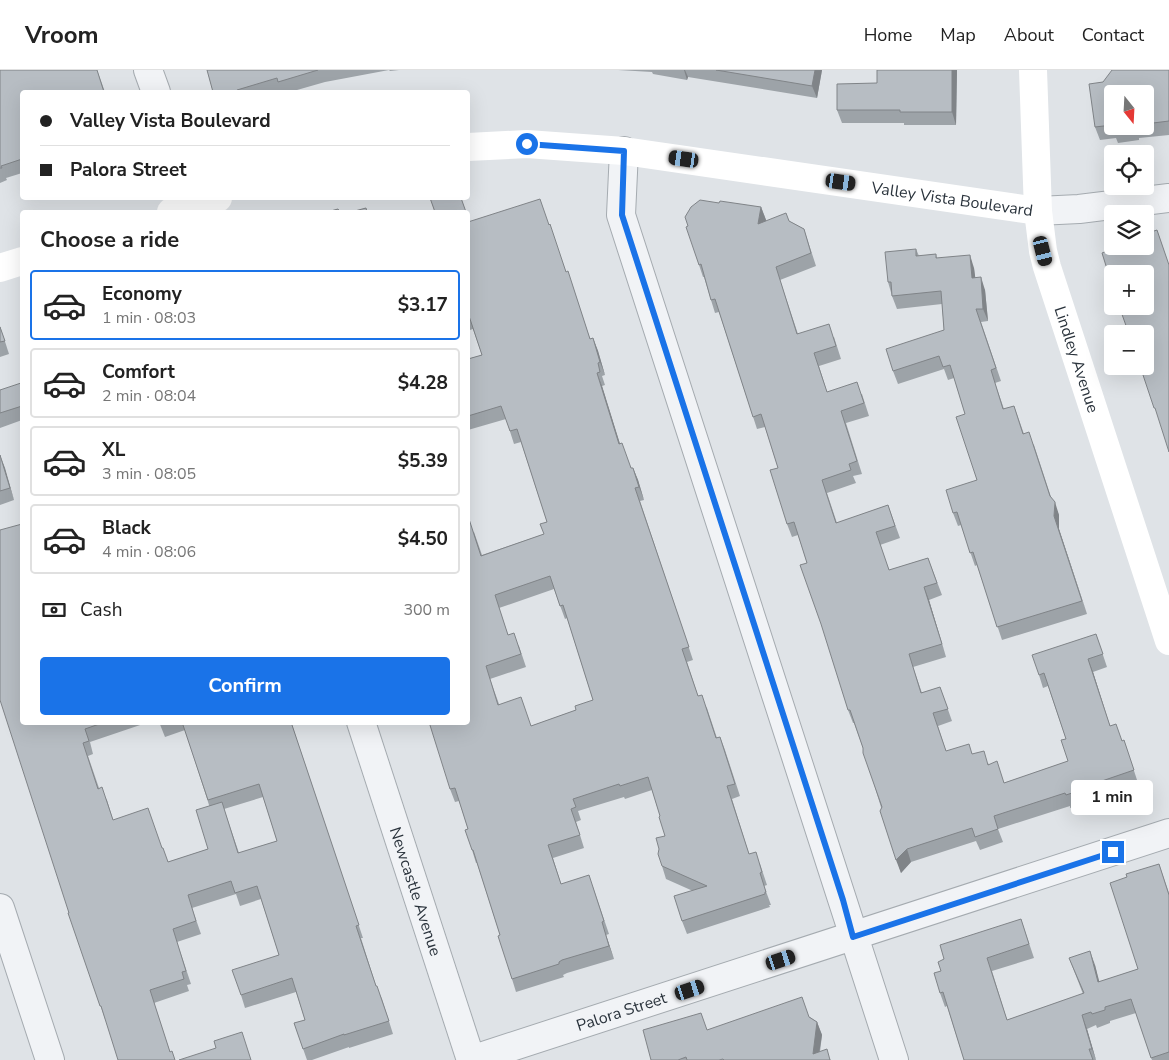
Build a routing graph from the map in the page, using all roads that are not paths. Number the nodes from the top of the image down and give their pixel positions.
1 (148, 70) edge
2 (1034, 70) edge
3 (155, 90) edge
4 (470, 147) edge
5 (624, 151) junction
6 (1169, 198) edge
7 (1038, 211) junction
8 (20, 262) edge
9 (0, 268) edge
10 (1169, 641) edge
11 (362, 725) edge
12 (1169, 833) edge
13 (0, 908) edge
14 (853, 937) junction
15 (50, 1060) edge
16 (471, 1060) edge
17 (894, 1060) edge

1 - 3 street
2 - 7 street, Lindley Avenue
4 - 5 street, Valley Vista Boulevard
5 - 7 street, Valley Vista Boulevard
5 - 14 street
6 - 7 street, Valley Vista Boulevard
7 - 10 street, Lindley Avenue
8 - 9 street
11 - 16 street, Newcastle Avenue
12 - 14 street, Palora Street
13 - 15 street
14 - 16 street, Palora Street
14 - 17 street

